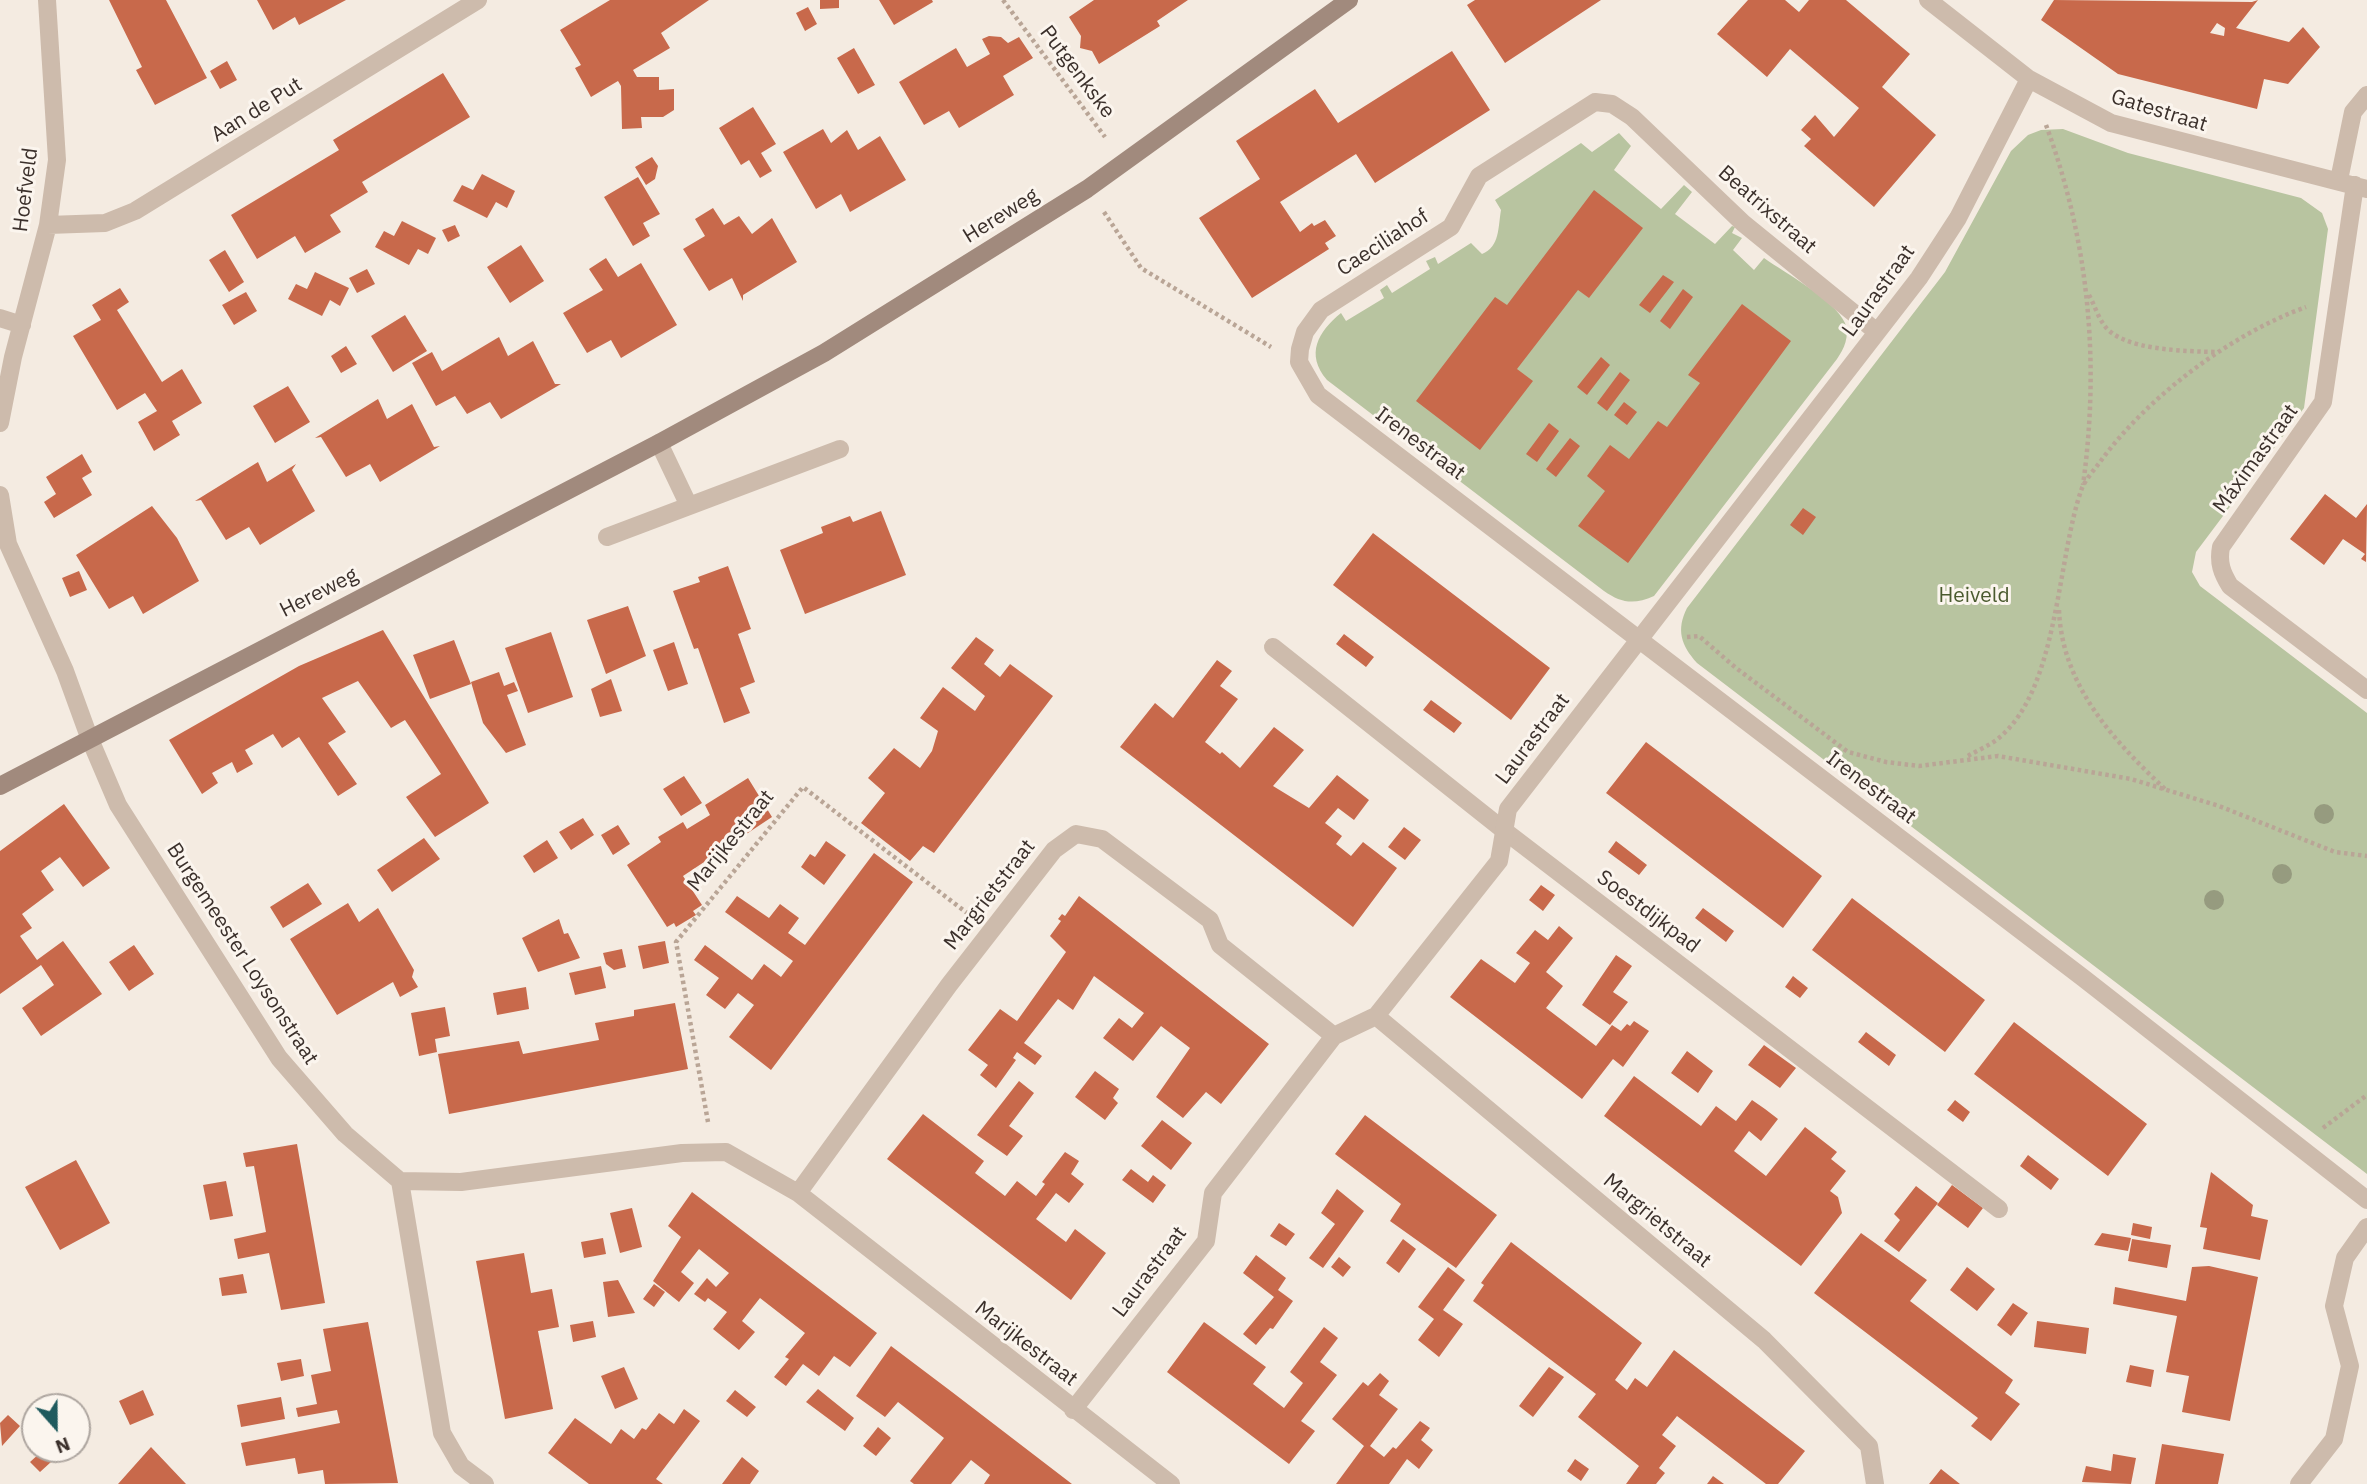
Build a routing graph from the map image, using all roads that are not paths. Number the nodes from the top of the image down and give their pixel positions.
1 (47, 0) edge
2 (478, 0) edge
3 (1349, 0) edge
4 (1928, 0) edge
5 (2029, 79) junction
6 (2367, 95) edge
7 (1632, 117) joint
8 (2354, 185) edge
9 (48, 225) junction
10 (0, 318) edge
11 (22, 325) junction
12 (1877, 332) junction
13 (1344, 415) joint
14 (0, 423) edge
15 (659, 443) junction
16 (840, 449) dead end
17 (0, 495) edge
18 (689, 506) junction
19 (607, 537) dead end
20 (1637, 639) junction
21 (1273, 647) dead end
22 (2367, 690) edge
23 (89, 737) junction
24 (0, 786) edge
25 (1506, 832) junction
26 (1376, 1016) junction
27 (1334, 1036) junction
28 (400, 1181) junction
29 (798, 1194) junction
30 (2367, 1200) edge
31 (1999, 1209) dead end
32 (2367, 1227) edge
33 (1073, 1410) junction
34 (485, 1484) edge
35 (1169, 1484) edge
36 (1875, 1484) edge
37 (2299, 1484) edge

1 - 9 street, Hoefveld
2 - 9 street, Aan de Put
3 - 15 street, Hereweg
4 - 5 street, Gatestraat
5 - 8 street, Gatestraat
5 - 12 street, Laurastraat
6 - 8 street, Máximastraat
7 - 12 street, Beatrixstraat
7 - 13 street, Caeciliahof
8 - 22 street, Máximastraat
9 - 11 street, Hoefveld
10 - 11 street
11 - 14 street, Hoefveld
12 - 20 street, Laurastraat
13 - 20 street, Irenestraat
15 - 18 street
15 - 23 street, Hereweg
16 - 18 street
17 - 23 street
18 - 19 street
20 - 25 street, Laurastraat
20 - 30 street, Irenestraat
21 - 25 street, Soestdijkpad
23 - 24 street, Hereweg
23 - 28 street, Burgemeester Loysonstraat
25 - 26 street, Laurastraat
25 - 31 street, Soestdijkpad
26 - 27 street, Laurastraat
26 - 36 street, Margrietstraat
27 - 29 street, Margrietstraat
27 - 33 street, Laurastraat
28 - 29 street, Marijkestraat
28 - 34 street
29 - 33 street, Marijkestraat
32 - 37 street
33 - 35 street, Marijkestraat

